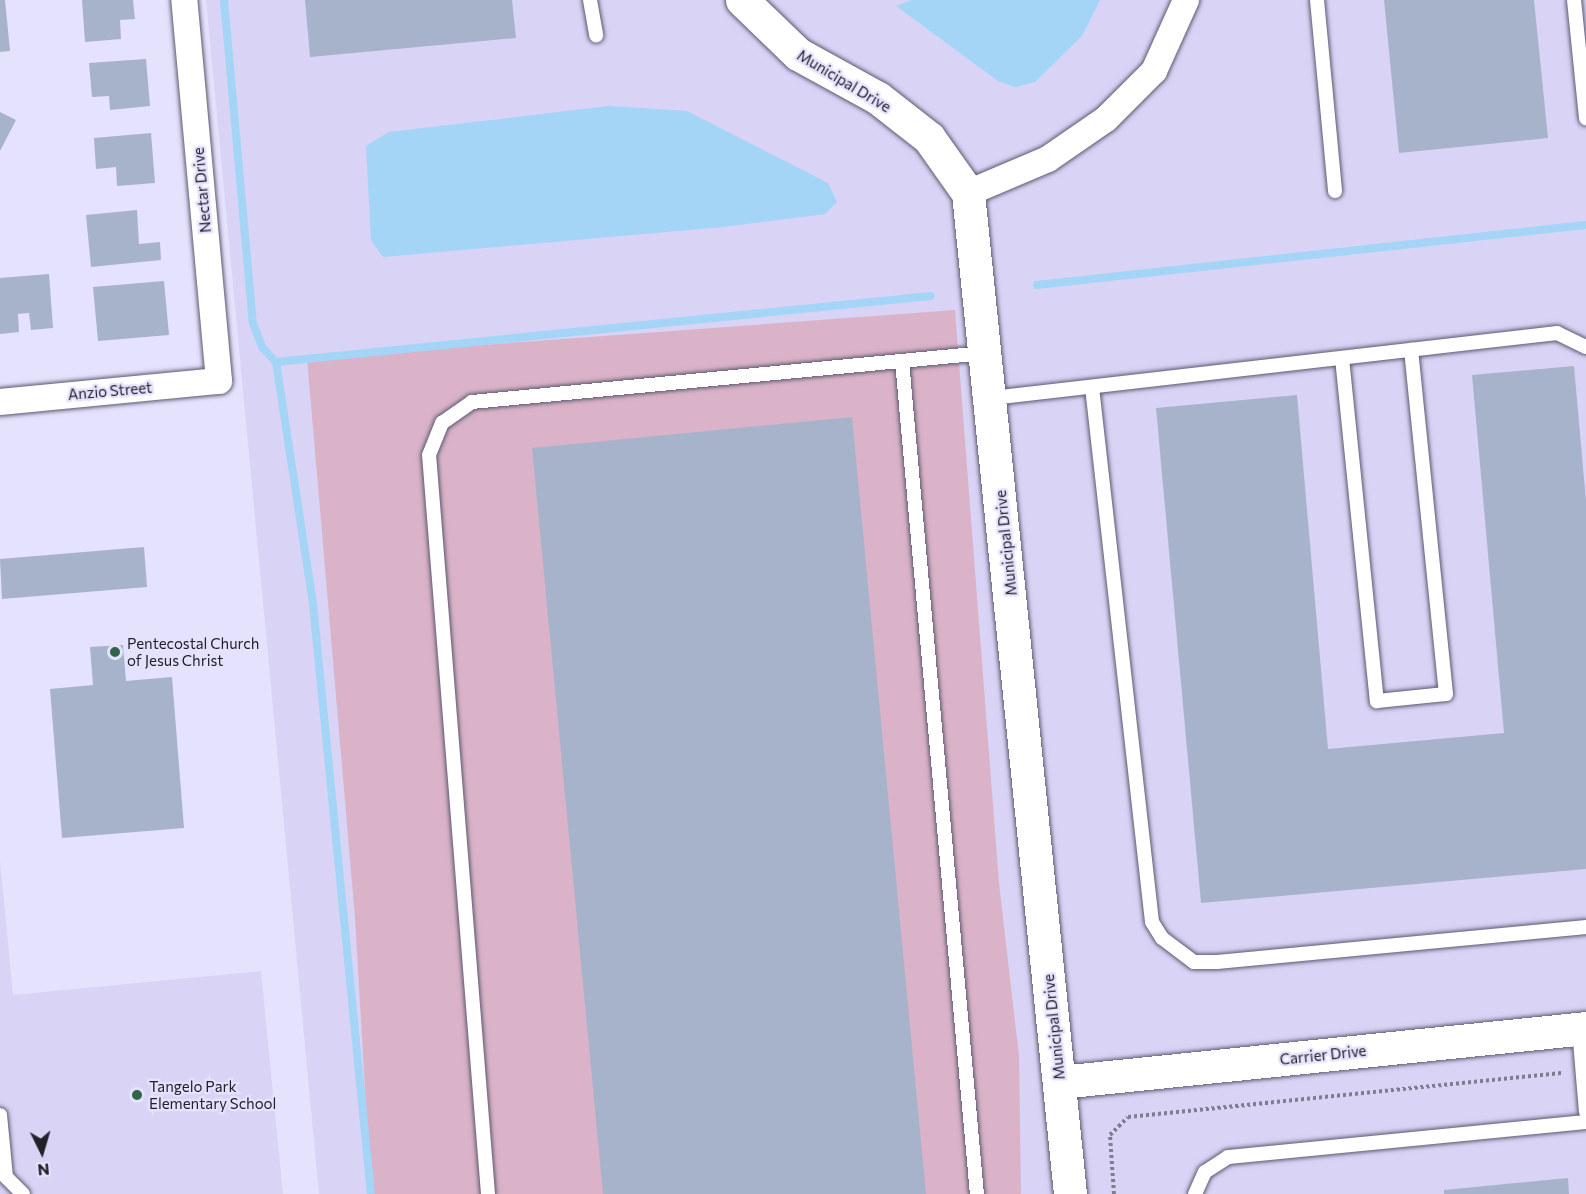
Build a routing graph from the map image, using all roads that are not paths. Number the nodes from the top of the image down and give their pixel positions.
1 (184, 0) edge
2 (590, 0) edge
3 (742, 0) edge
4 (1186, 0) edge
5 (1317, 0) edge
6 (1575, 0) edge
7 (596, 35) dead end
8 (1586, 118) edge
9 (1335, 191) dead end
10 (968, 193) junction
11 (1586, 347) edge
12 (1411, 350) junction
13 (987, 352) junction
14 (1342, 358) junction
15 (902, 361) junction
16 (219, 381) joint
17 (1092, 387) junction
18 (992, 398) junction
19 (0, 402) edge
20 (1586, 927) edge
21 (1582, 1028) edge
22 (1060, 1082) junction
23 (1586, 1112) edge
24 (0, 1115) edge
25 (1586, 1122) edge
26 (23, 1194) edge
27 (488, 1194) edge
28 (977, 1194) edge
29 (1070, 1194) edge
30 (1195, 1194) edge

1 - 16 street, Nectar Drive
2 - 7 lane
3 - 10 street, Municipal Drive
4 - 10 street
5 - 9 lane
6 - 8 lane
10 - 13 street, Municipal Drive
11 - 12 lane
12 - 14 lane
12 - 14 lane
13 - 15 lane
13 - 18 street, Municipal Drive
14 - 17 lane
15 - 27 lane
15 - 28 lane
16 - 19 street, Anzio Street
17 - 18 lane
17 - 20 lane
18 - 22 street, Municipal Drive
21 - 22 street, Carrier Drive
21 - 23 lane
22 - 29 street, Municipal Drive
24 - 26 lane
25 - 30 lane

